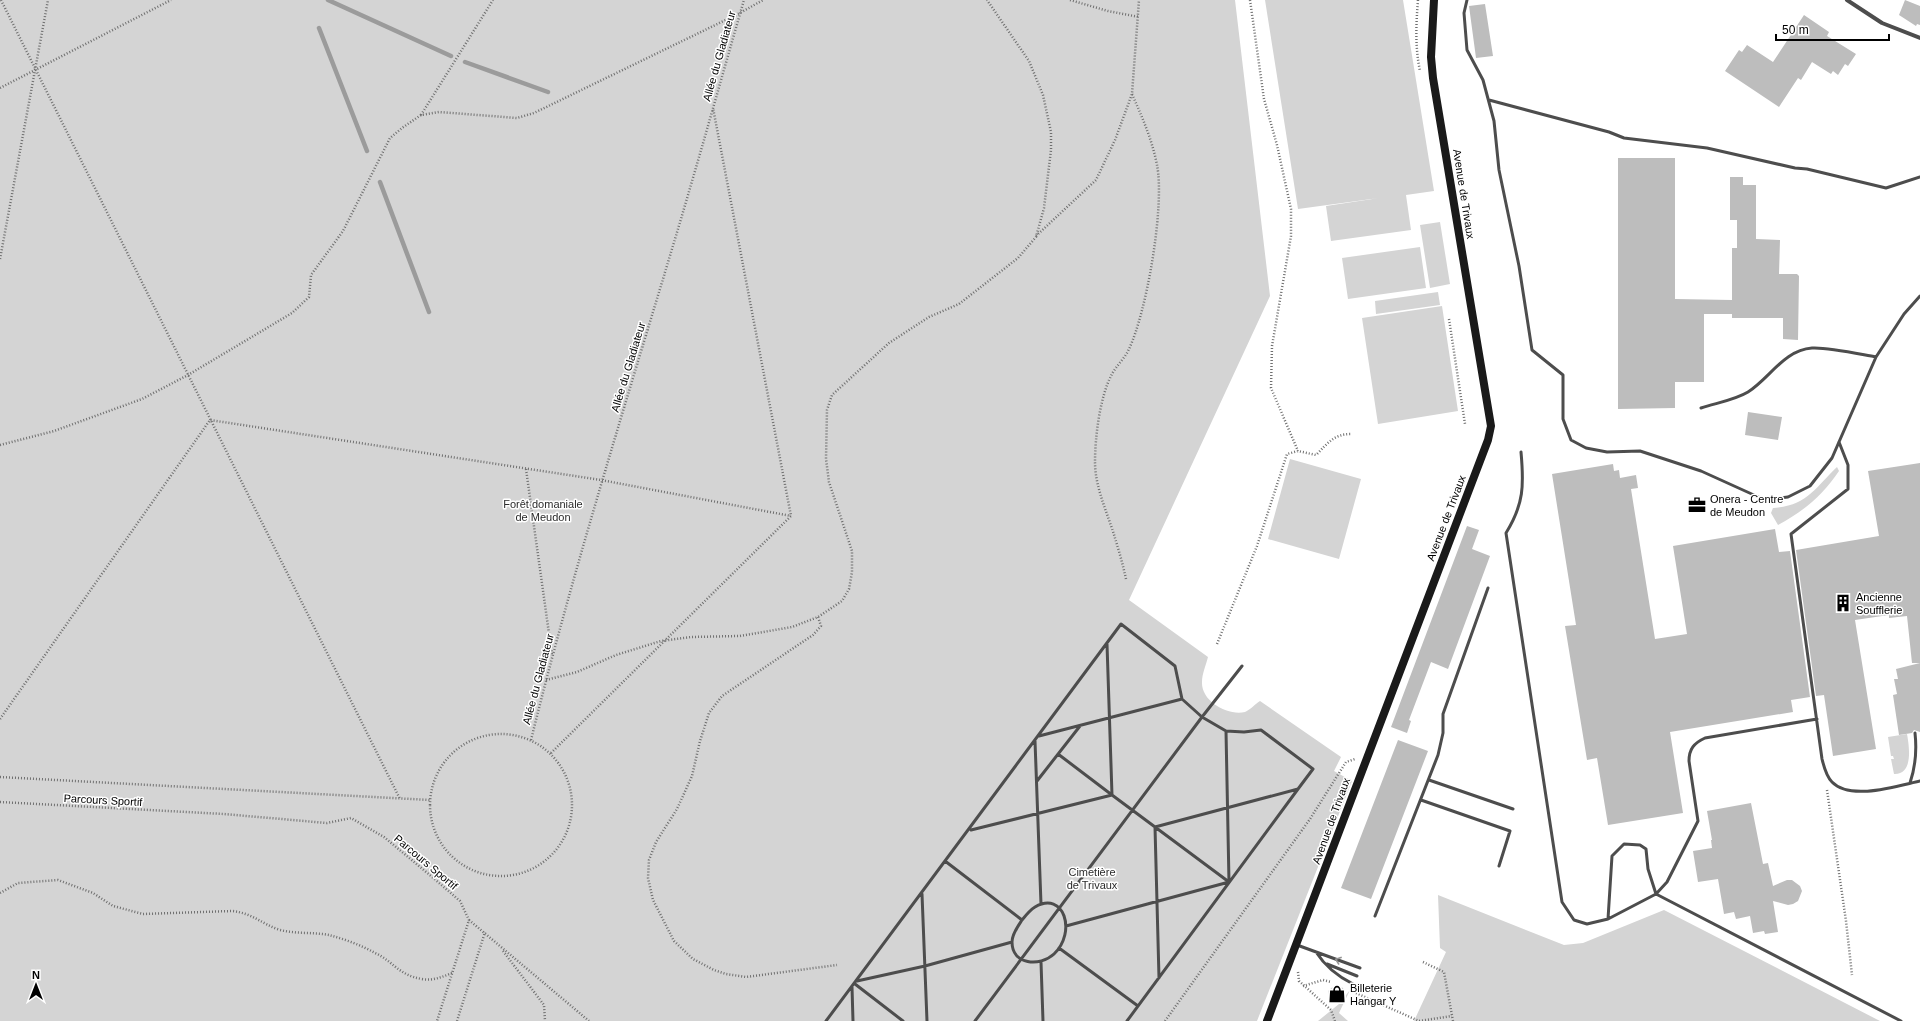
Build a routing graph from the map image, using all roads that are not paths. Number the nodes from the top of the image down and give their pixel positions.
1 (1434, 0) edge
2 (1467, 0) edge
3 (1847, 0) edge
4 (1920, 38) edge
5 (1489, 100) junction
6 (1920, 177) edge
7 (1920, 296) edge
8 (1876, 357) junction
9 (1701, 408) dead end
10 (1839, 442) junction
11 (1521, 452) dead end
12 (1488, 588) dead end
13 (1107, 644) junction
14 (1242, 666) dead end
15 (1182, 699) junction
16 (1202, 717) junction
17 (1110, 719) junction
18 (1816, 719) junction
19 (1080, 726) junction
20 (1226, 731) junction
21 (1915, 732) dead end
22 (1039, 736) junction
23 (1034, 741) junction
24 (1058, 754) junction
25 (1428, 780) junction
26 (1920, 781) edge
27 (1036, 782) junction
28 (1910, 783) junction
29 (1298, 789) junction
30 (1112, 795) junction
31 (1421, 800) junction
32 (1228, 807) junction
33 (1132, 809) junction
34 (1513, 809) dead end
35 (1037, 814) junction
36 (1155, 827) junction
37 (970, 830) junction
38 (946, 861) junction
39 (1499, 866) dead end
40 (1229, 882) junction
41 (922, 894) junction
42 (1656, 894) junction
43 (1157, 901) junction
44 (1041, 904) junction
45 (1059, 908) junction
46 (1375, 916) dead end
47 (1608, 919) junction
48 (1022, 920) junction
49 (1066, 926) junction
50 (1012, 942) junction
51 (1296, 945) junction
52 (1059, 948) junction
53 (1316, 952) junction
54 (1021, 959) junction
55 (1041, 962) junction
56 (1323, 963) junction
57 (925, 966) junction
58 (1360, 968) dead end
59 (1357, 976) dead end
60 (1159, 978) junction
61 (855, 984) junction
62 (1353, 984) dead end
63 (1138, 1006) junction
64 (826, 1021) edge
65 (853, 1021) edge
66 (903, 1021) edge
67 (927, 1021) edge
68 (975, 1021) edge
69 (1043, 1021) edge
70 (1127, 1021) edge
71 (1267, 1021) edge
72 (1901, 1021) edge

1 - 51 main road, Avenue de Trivaux
2 - 5 lane
3 - 4 street
5 - 6 lane
5 - 10 lane
7 - 8 lane
8 - 9 lane
8 - 10 lane
10 - 18 lane
11 - 47 lane
12 - 25 lane
13 - 15 lane
13 - 17 lane
13 - 22 lane
14 - 16 lane
15 - 16 lane
15 - 17 lane
16 - 20 lane
16 - 33 lane
17 - 19 lane
17 - 30 lane
18 - 28 lane
18 - 42 lane
19 - 22 lane
19 - 24 lane
20 - 29 lane
20 - 32 lane
21 - 28 lane
22 - 23 lane
23 - 27 lane
23 - 37 lane
24 - 27 lane
24 - 30 lane
25 - 31 lane
25 - 34 lane
26 - 28 lane
27 - 35 lane
29 - 32 lane
29 - 40 lane
30 - 33 lane
30 - 35 lane
31 - 39 lane
31 - 46 lane
32 - 36 lane
32 - 40 lane
33 - 36 lane
33 - 45 lane
35 - 37 lane
35 - 44 lane
36 - 40 lane
36 - 43 lane
37 - 38 lane
38 - 41 lane
38 - 48 lane
40 - 43 lane
40 - 60 lane
41 - 57 lane
41 - 61 lane
42 - 47 lane
42 - 47 lane
42 - 72 lane
43 - 49 lane
43 - 60 lane
44 - 45 lane
44 - 48 lane
45 - 49 lane
45 - 54 lane
48 - 50 lane
49 - 52 lane
50 - 54 lane
50 - 57 lane
51 - 53 lane
51 - 71 main road, Avenue de Trivaux
52 - 55 lane
52 - 63 lane
53 - 56 lane
58 -> 53 lane
54 - 55 lane
54 - 68 lane
55 - 69 lane
56 - 59 lane
56 - 62 lane
57 - 61 lane
57 - 67 lane
60 - 63 lane
61 - 64 lane
61 - 65 lane
61 - 66 lane
63 - 70 lane

